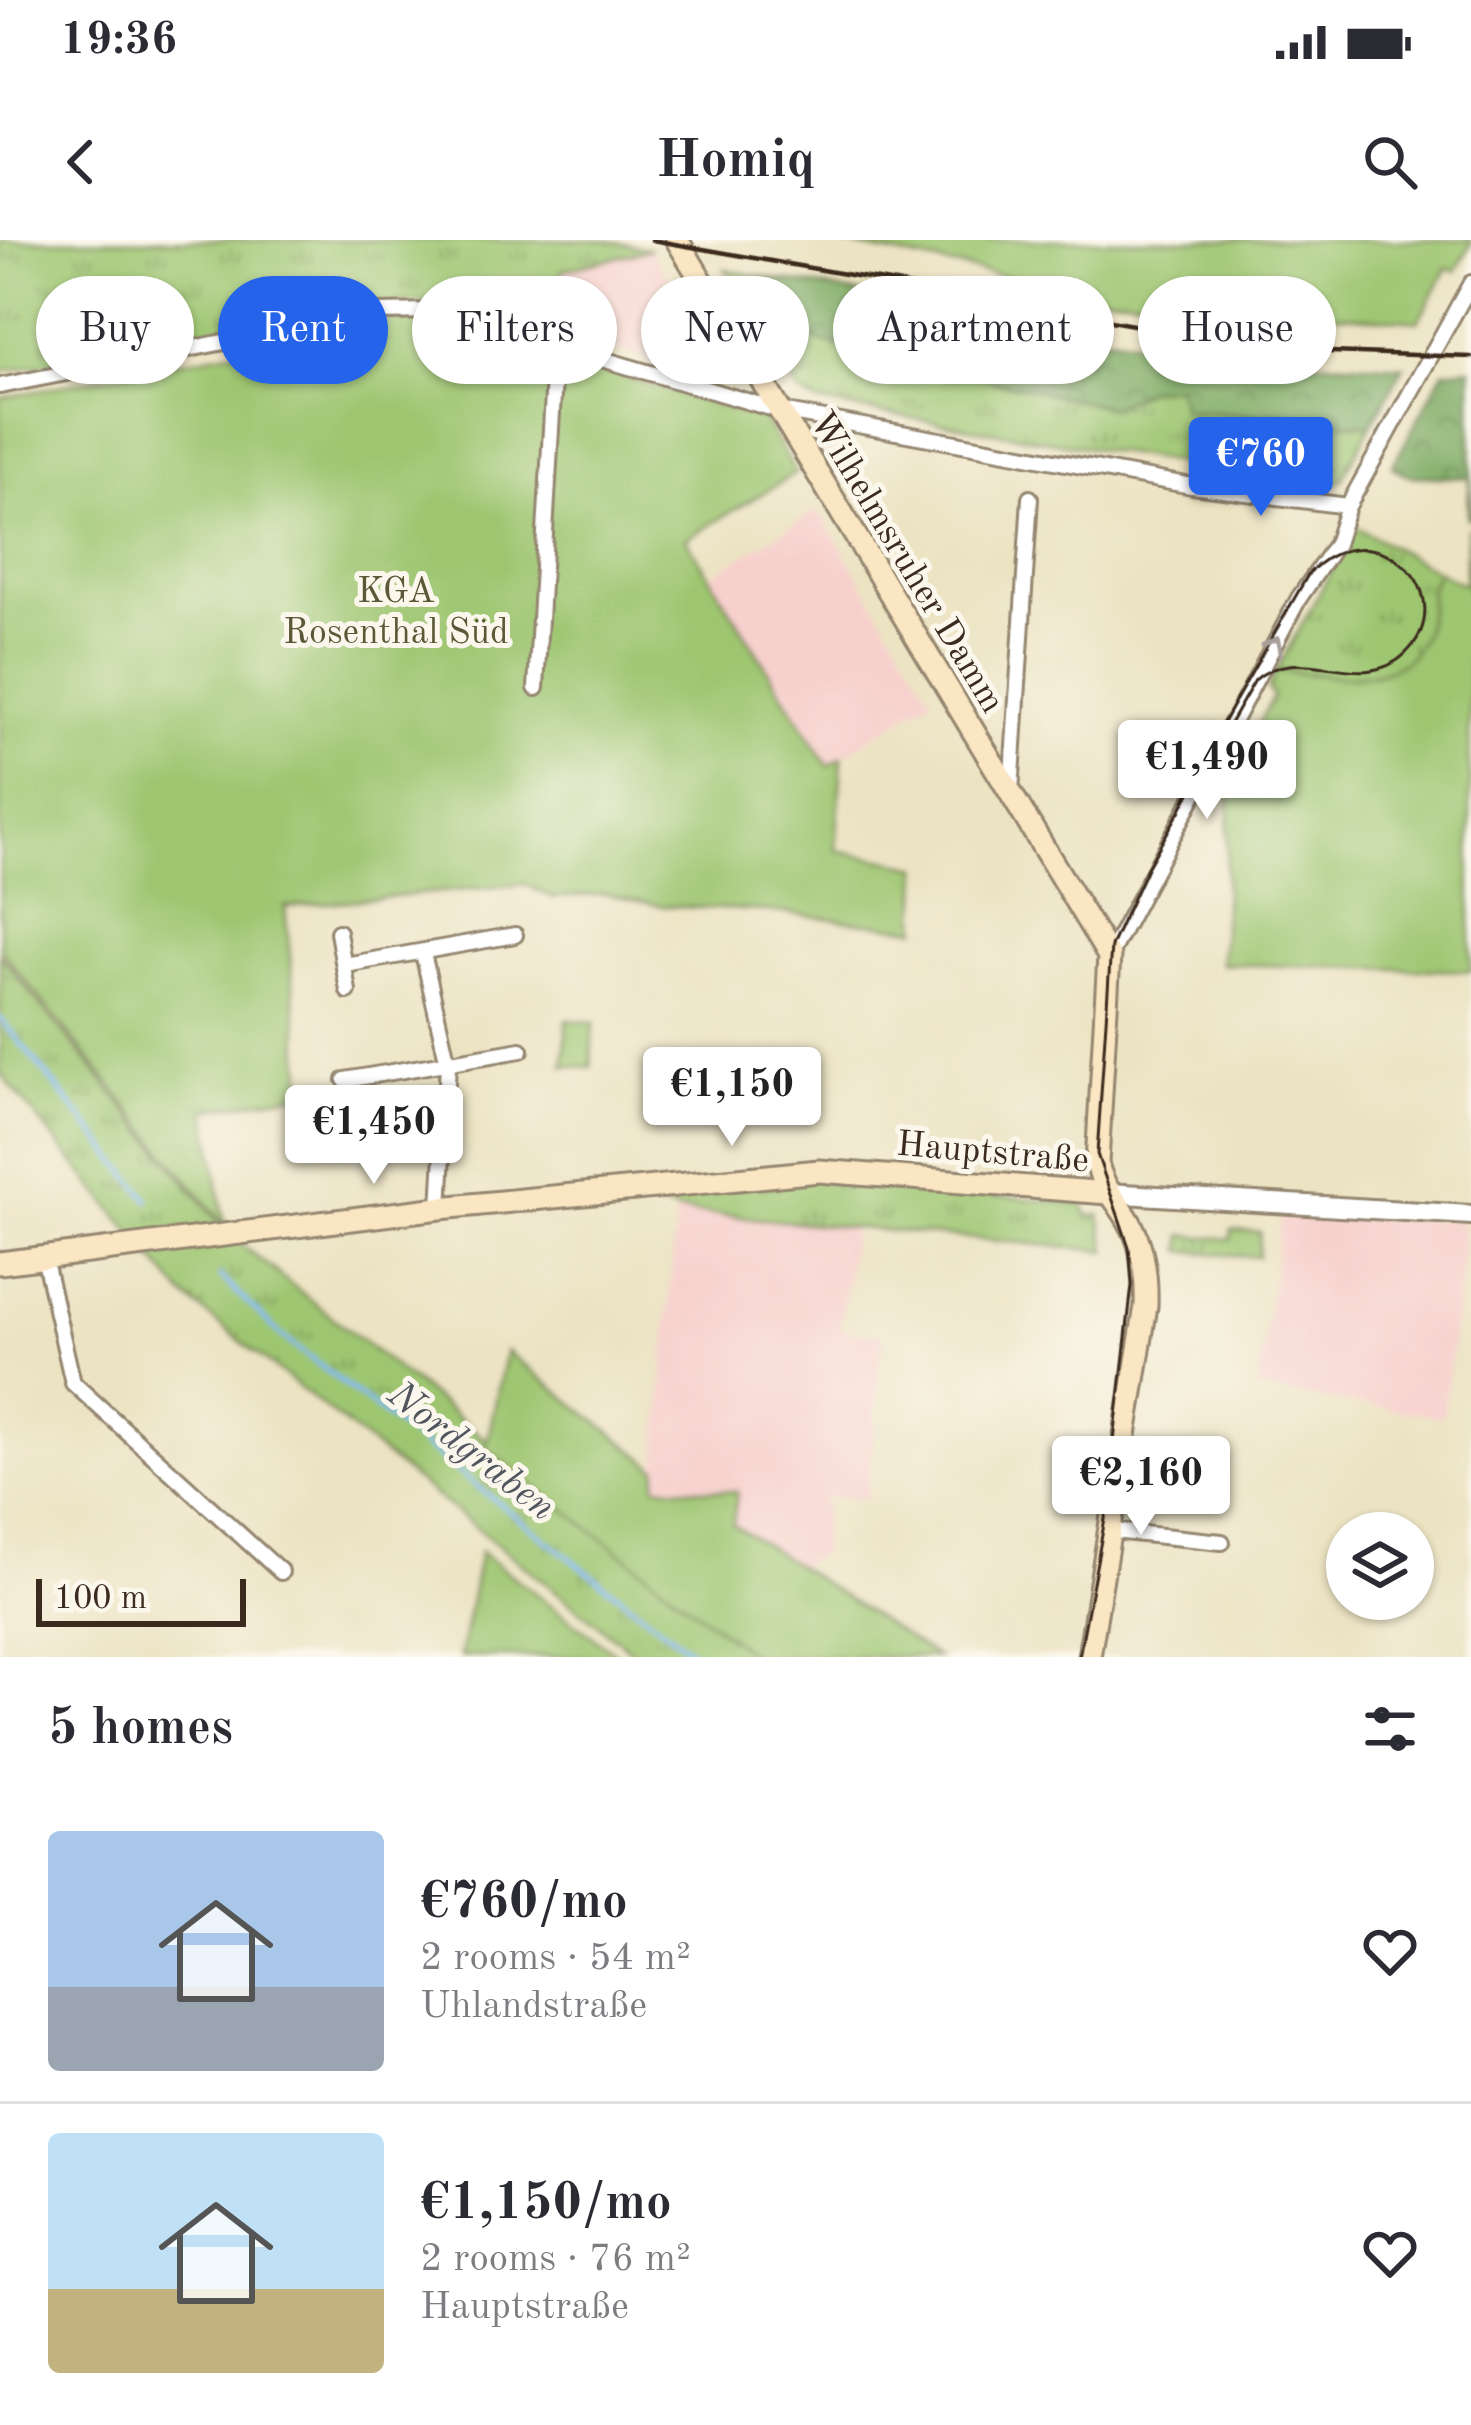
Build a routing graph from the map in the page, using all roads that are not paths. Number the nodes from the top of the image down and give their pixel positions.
1 (677, 240) edge
2 (1471, 283) edge
3 (412, 309) edge
4 (617, 361) edge
5 (554, 384) edge
6 (0, 386) edge
7 (781, 411) junction
8 (1030, 498) dead end
9 (1348, 506) junction
10 (536, 688) dead end
11 (1011, 793) junction
12 (338, 932) dead end
13 (515, 935) dead end
14 (423, 953) junction
15 (1109, 956) junction
16 (345, 965) junction
17 (348, 992) dead end
18 (521, 1050) dead end
19 (448, 1064) junction
20 (345, 1080) dead end
21 (1108, 1192) junction
22 (440, 1208) junction
23 (1471, 1215) edge
24 (44, 1257) junction
25 (0, 1263) edge
26 (1113, 1531) junction
27 (1222, 1542) dead end
28 (281, 1572) dead end
29 (1089, 1657) edge

1 - 7 main road, Wilhelmsruher Damm
2 - 9 street
3 - 6 street
4 - 7 street
5 - 10 street
7 - 9 street
7 - 11 main road, Wilhelmsruher Damm
8 - 11 street, Wilhelmsruher Damm
15 -> 9 street
11 - 15 main road, Wilhelmsruher Damm
12 - 16 street
13 - 14 street
14 - 16 street
14 - 19 street
15 - 21 main road
16 - 17 street
18 - 19 street
19 - 20 street
19 - 22 street
21 - 22 main road, Hauptstraße
21 - 23 street, Hauptstraße
21 - 26 main road
22 - 24 main road, Hauptstraße
24 - 25 main road, Hauptstraße
24 - 28 street
26 - 27 street
26 - 29 main road

